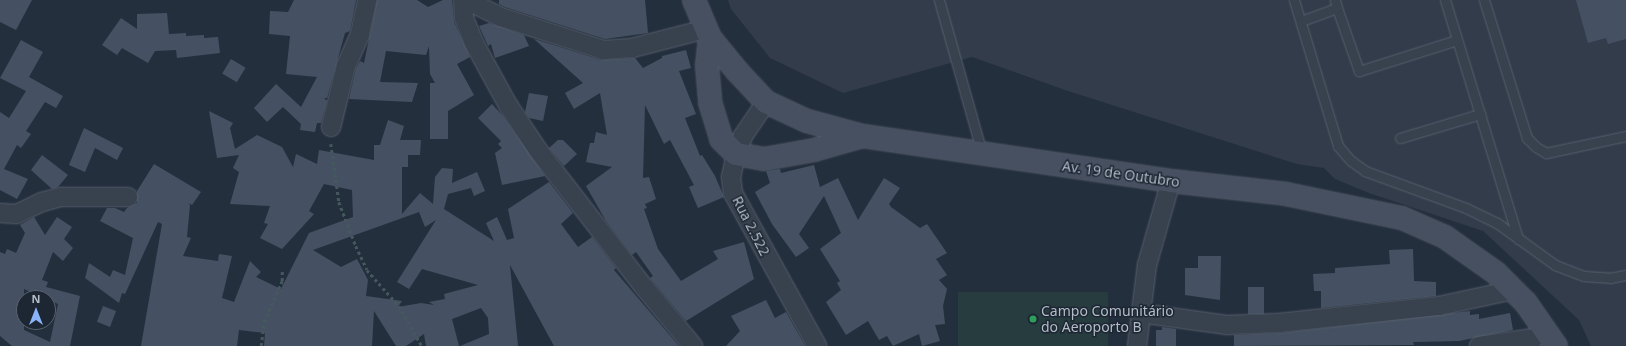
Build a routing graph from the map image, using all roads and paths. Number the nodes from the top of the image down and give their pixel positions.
1 (367, 0) edge
2 (464, 0) edge
3 (694, 0) edge
4 (939, 0) edge
5 (1294, 0) edge
6 (1445, 0) edge
7 (1484, 0) edge
8 (1336, 4) edge
9 (1301, 21) junction
10 (708, 33) junction
11 (1457, 40) junction
12 (766, 102) junction
13 (1480, 114) junction
14 (331, 127) joint
15 (863, 136) junction
16 (1626, 136) edge
17 (1400, 138) dead end
18 (736, 154) junction
19 (983, 154) junction
20 (1171, 181) junction
21 (128, 197) dead end
22 (0, 214) edge
23 (1518, 239) junction
24 (282, 272) dead end
25 (1626, 275) edge
26 (1520, 296) junction
27 (1140, 313) junction
28 (1535, 342) edge
29 (261, 346) edge
30 (422, 346) edge
31 (693, 346) edge
32 (817, 346) edge
33 (1137, 346) edge
34 (1479, 346) edge
35 (1556, 346) edge

1 - 14 street
2 - 10 street
2 - 31 street
3 - 10 street, Av. 19 de Outubro
4 - 19 lane
5 - 9 lane
6 - 11 lane
7 - 16 lane
8 - 9 lane
8 - 11 lane
9 - 23 lane
10 - 12 street, Av. 19 de Outubro
10 - 18 street
11 - 13 lane
12 - 15 street, Av. 19 de Outubro
12 - 18 street, Rua 2.522
13 - 17 lane
13 - 23 lane
14 - 30 path
15 - 18 street
15 - 19 street, Av. 19 de Outubro
18 - 32 street, Rua 2.522
19 - 20 street, Av. 19 de Outubro
20 - 26 street, Av. 19 de Outubro
20 - 27 street
21 - 22 street
23 - 25 lane
24 - 29 path
26 - 27 street
26 - 28 street
26 - 35 street, Av. 19 de Outubro
27 - 33 street
28 - 34 street

